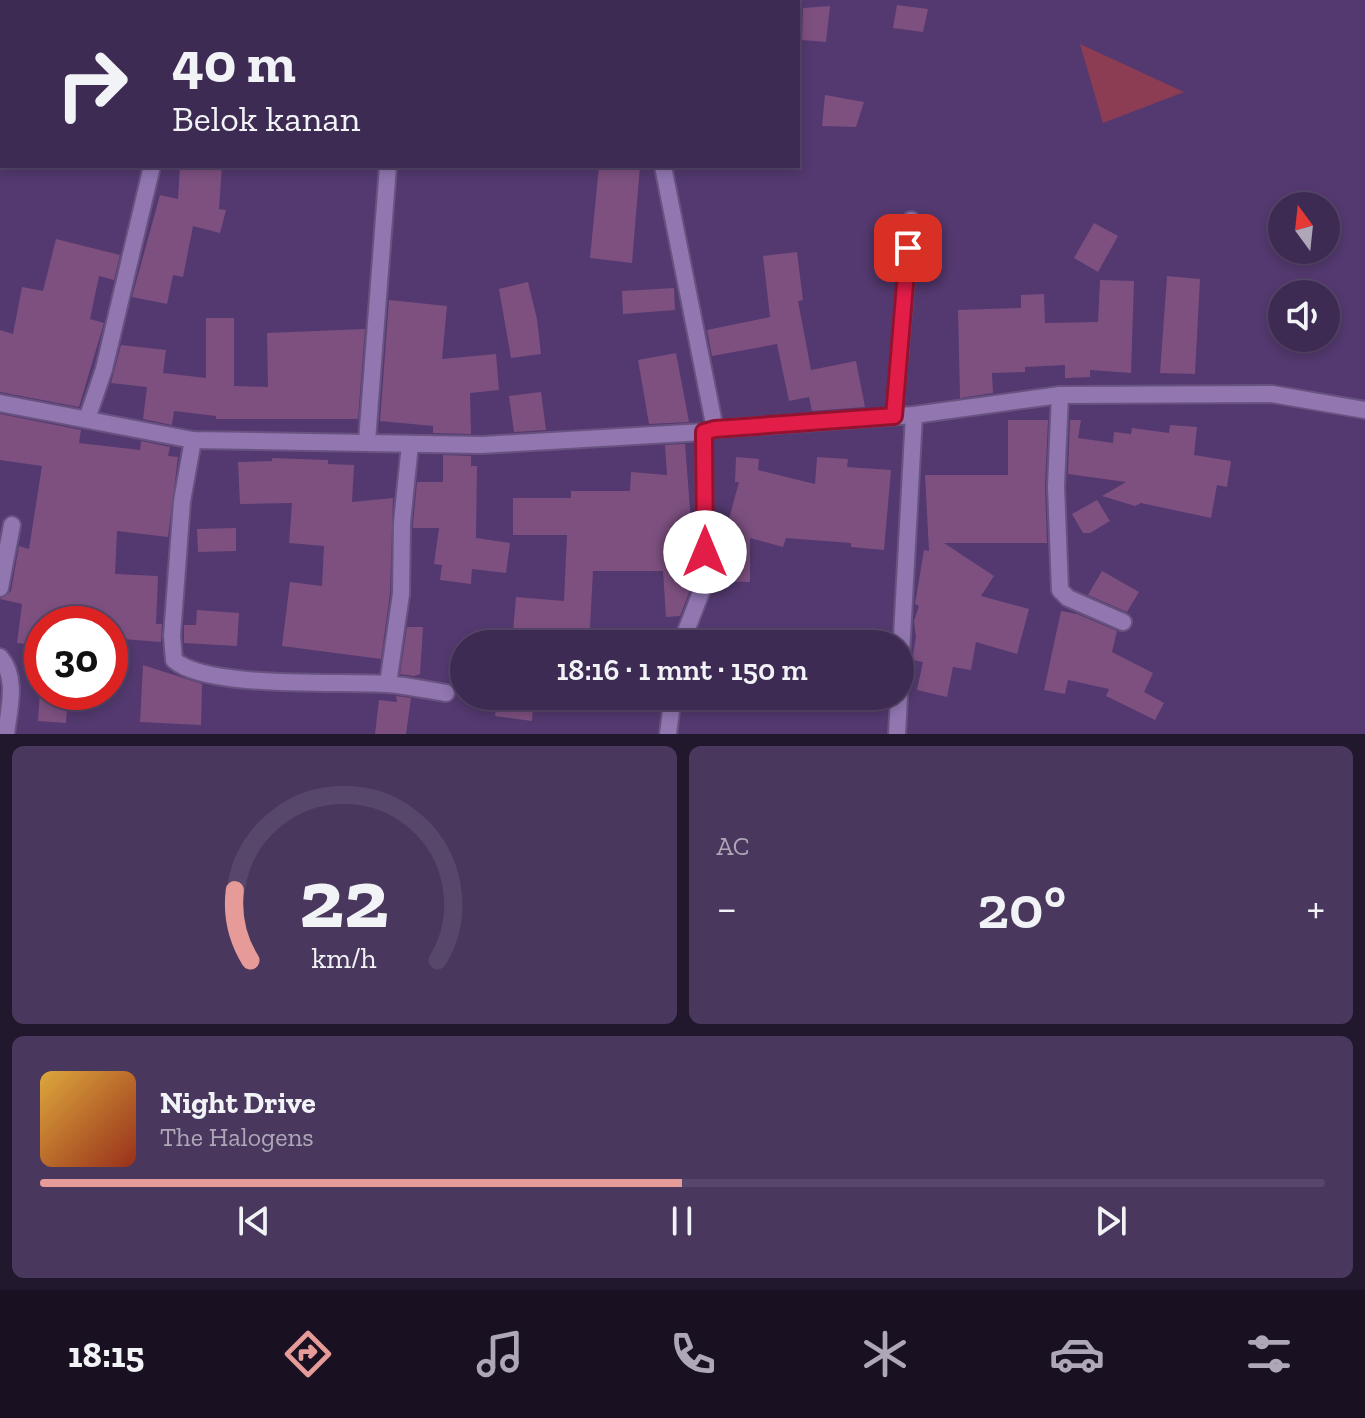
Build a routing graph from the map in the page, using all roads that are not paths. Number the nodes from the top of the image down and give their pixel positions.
1 (152, 168) edge
2 (388, 168) edge
3 (663, 168) edge
4 (911, 220) dead end
5 (1060, 395) junction
6 (0, 403) edge
7 (1365, 410) edge
8 (914, 415) junction
9 (894, 416) junction
10 (87, 419) junction
11 (710, 431) junction
12 (193, 440) junction
13 (367, 441) junction
14 (410, 444) junction
15 (12, 525) dead end
16 (0, 588) edge
17 (1123, 622) dead end
18 (686, 630) edge
19 (902, 630) edge
20 (0, 657) edge
21 (388, 684) junction
22 (446, 693) dead end
23 (671, 710) edge
24 (898, 710) edge
25 (6, 734) edge
26 (668, 734) edge
27 (897, 734) edge

1 - 10 street
2 - 13 street
3 - 11 street
4 - 9 street
5 - 7 street
5 - 8 street
5 - 17 street
6 - 10 street
8 - 9 street
8 - 19 street
9 - 11 street
10 - 12 street
11 - 14 street
11 - 18 street
12 - 13 street
12 - 21 street
13 - 14 street
14 - 21 street
15 - 16 street
20 - 25 street
21 - 22 street
23 - 26 street
24 - 27 street

